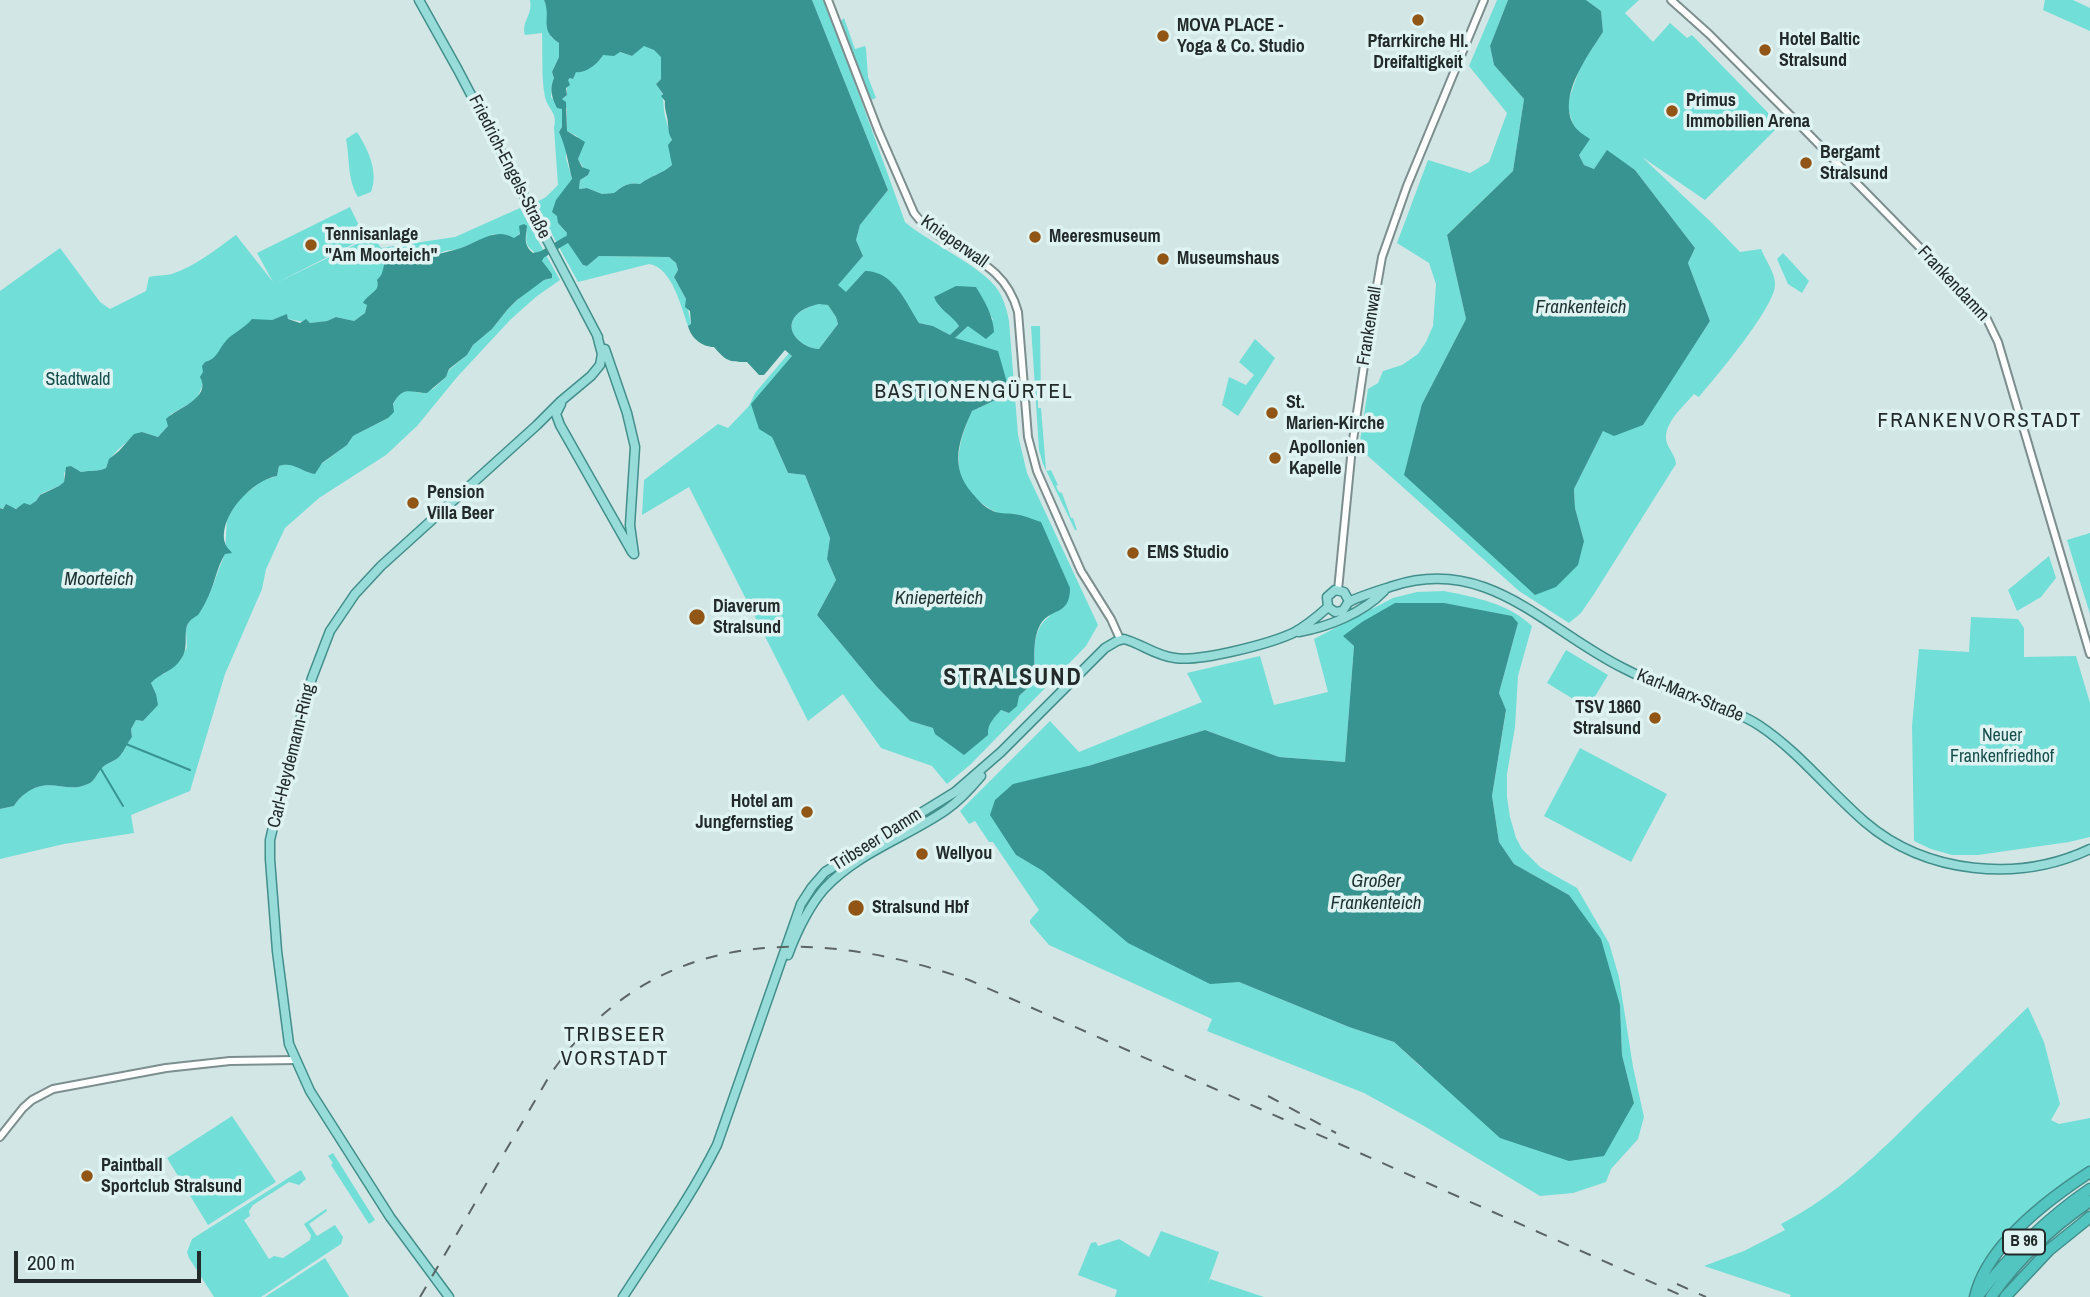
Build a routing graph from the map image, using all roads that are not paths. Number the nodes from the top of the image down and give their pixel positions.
1 (419, 0) edge
2 (828, 0) edge
3 (1484, 0) edge
4 (1671, 0) edge
5 (597, 335) junction
6 (591, 376) junction
7 (570, 394) junction
8 (628, 419) junction
9 (537, 425) junction
10 (560, 425) junction
11 (632, 501) junction
12 (607, 508) junction
13 (1386, 588) junction
14 (1338, 590) junction
15 (1349, 601) junction
16 (1328, 607) junction
17 (1289, 634) junction
18 (1119, 639) junction
19 (2090, 654) edge
20 (2090, 849) edge
21 (295, 1060) junction
22 (0, 1137) edge
23 (2090, 1172) edge
24 (2090, 1189) edge
25 (2086, 1200) edge
26 (2090, 1217) edge
27 (449, 1297) edge
28 (623, 1297) edge
29 (1976, 1297) edge
30 (1991, 1297) edge
31 (2005, 1297) edge

1 - 5 main road, Friedrich-Engels-Straße
2 - 18 street, Knieperwall
3 - 14 street, Frankenwall
4 - 19 street, Frankendamm
5 - 6 main road, Friedrich-Engels-Straße
5 - 8 main road, Friedrich-Engels-Straße
6 - 7 main road, Carl-Heydemann-Ring
6 - 8 main road, Friedrich-Engels-Straße
7 - 9 main road, Carl-Heydemann-Ring
7 - 10 main road
8 - 11 main road, Friedrich-Engels-Straße
9 - 10 main road
9 - 21 main road, Carl-Heydemann-Ring
10 - 12 main road
11 - 12 main road
11 - 12 main road
13 - 15 main road, Karl-Marx-Straße
13 - 17 main road
13 - 20 main road, Karl-Marx-Straße
14 - 15 main road
14 - 16 main road, Frankenwall
15 - 16 main road, Karl-Marx-Straße
16 - 17 main road, Frankenwall
17 - 18 main road, Frankenwall
18 - 28 main road, Tribseer Damm
21 - 22 street
21 - 27 main road, Carl-Heydemann-Ring
23 - 29 highway
24 - 25 highway, B 96
25 - 29 highway, B 96
25 - 30 highway, B 96
26 - 31 highway

